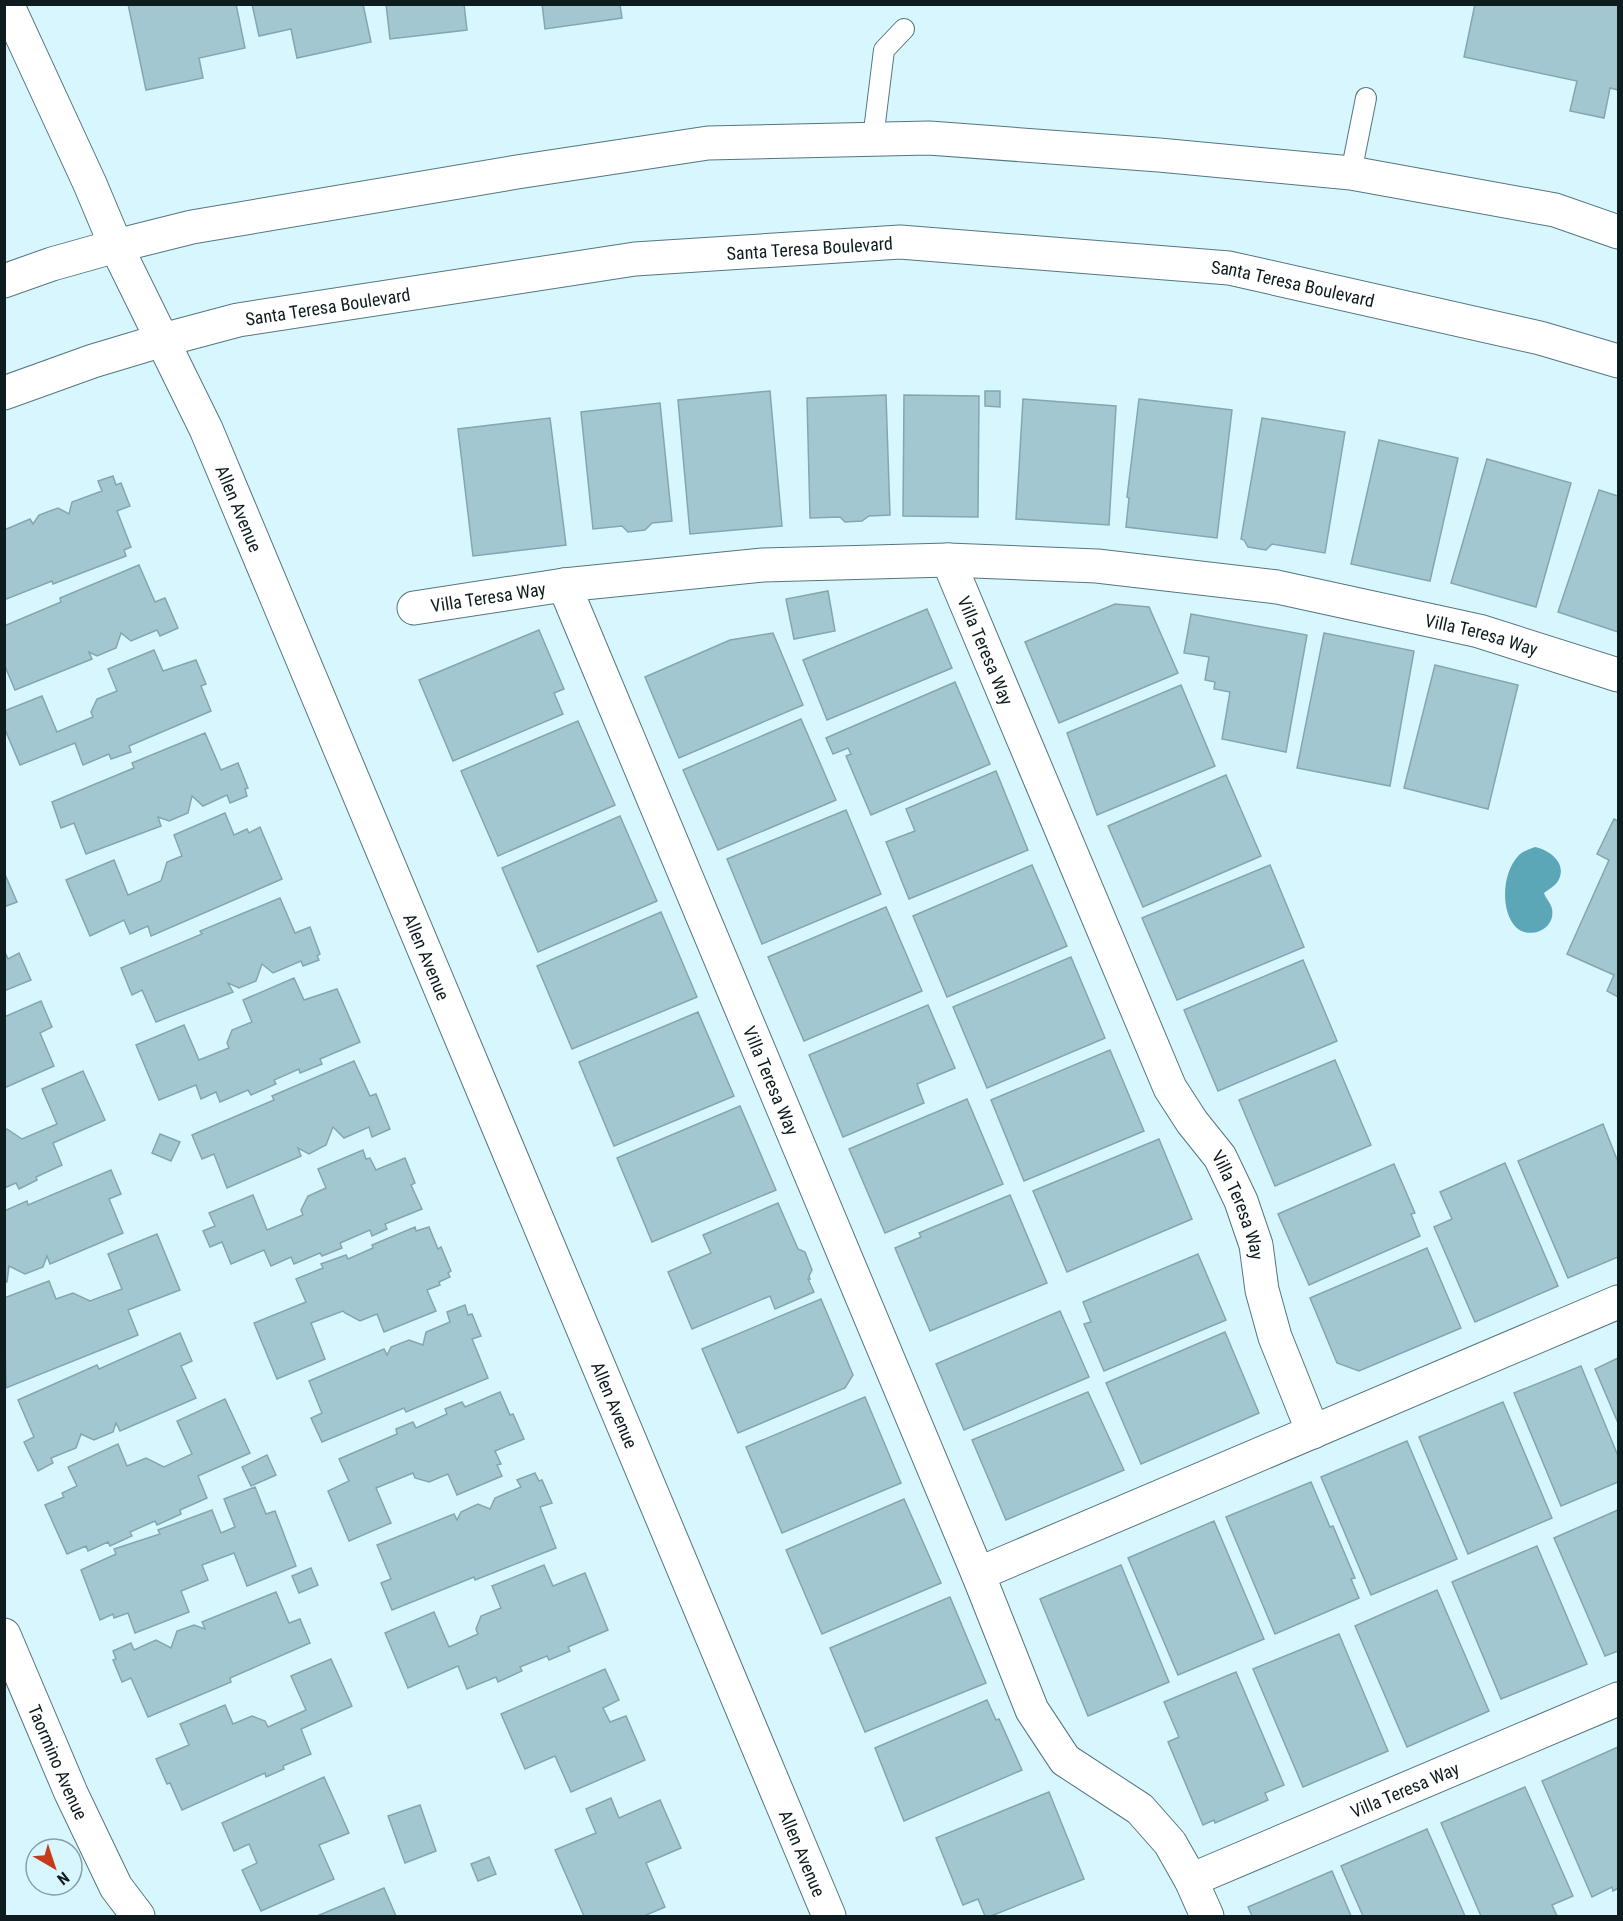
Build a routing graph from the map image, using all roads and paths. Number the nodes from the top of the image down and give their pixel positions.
1 (7, 4) edge
2 (904, 29) dead end
3 (1366, 98) dead end
4 (873, 139) junction
5 (1351, 173) junction
6 (1618, 232) edge
7 (116, 246) junction
8 (4, 281) edge
9 (162, 340) junction
10 (1618, 361) edge
11 (4, 393) edge
12 (948, 560) junction
13 (564, 585) junction
14 (414, 608) dead end
15 (1618, 675) edge
16 (1618, 1302) edge
17 (1313, 1432) junction
18 (978, 1574) junction
19 (4, 1635) edge
20 (1618, 1699) edge
21 (1191, 1880) junction
22 (138, 1917) edge
23 (829, 1917) edge
24 (1206, 1917) edge

1 - 7 street, Allen Avenue
2 - 4 lane
3 - 5 lane
4 - 5 street
4 - 7 street
5 - 6 street
7 - 8 street
7 - 9 street, Allen Avenue
9 - 10 street, Santa Teresa Boulevard
9 - 11 street, Santa Teresa Boulevard
9 - 23 street, Allen Avenue
12 - 13 street, Villa Teresa Way
12 - 15 street, Villa Teresa Way
12 - 17 street, Villa Teresa Way
13 - 14 street, Villa Teresa Way
13 - 18 street, Villa Teresa Way
16 - 17 street
17 - 18 street
18 - 21 street, Villa Teresa Way
19 - 22 street, Taormino Avenue
20 - 21 street, Villa Teresa Way
21 - 24 street, Villa Teresa Way

